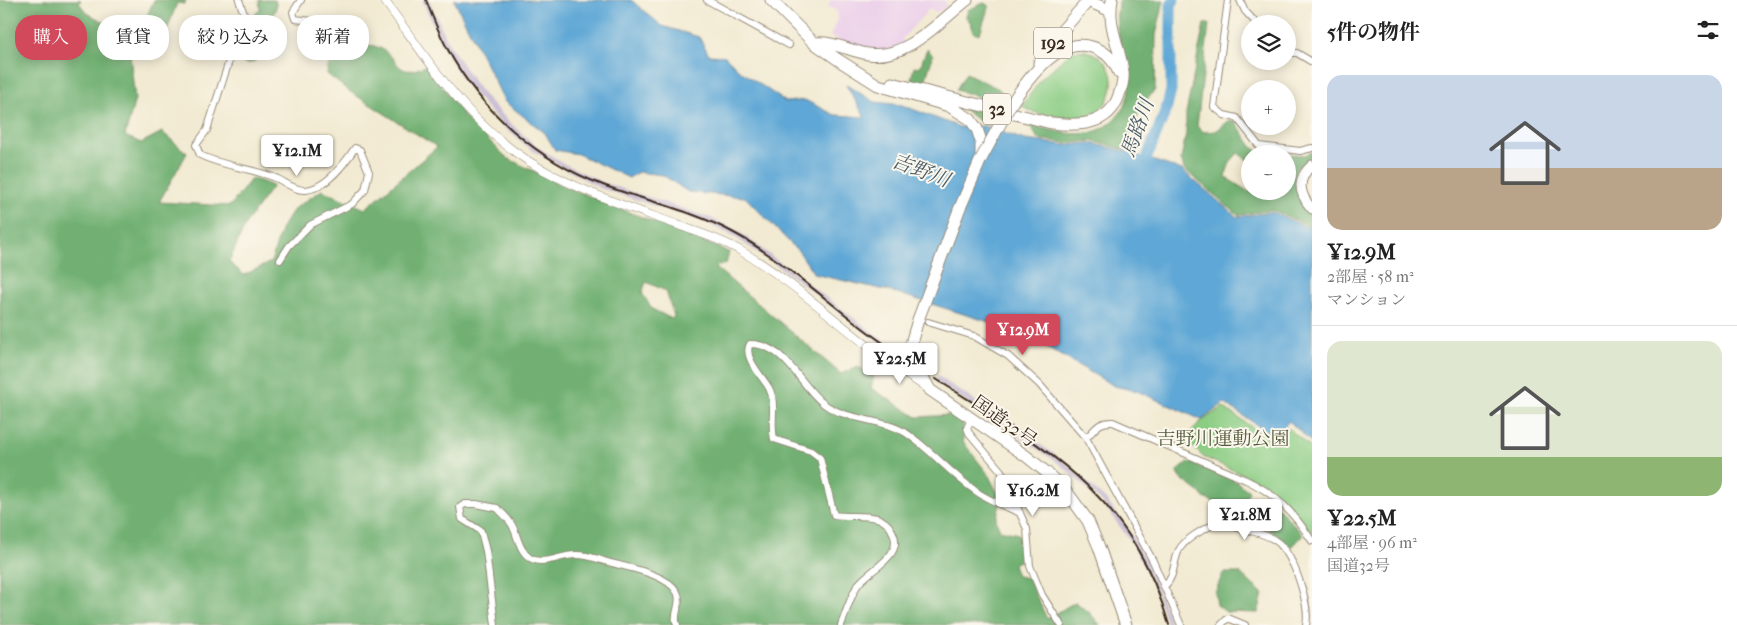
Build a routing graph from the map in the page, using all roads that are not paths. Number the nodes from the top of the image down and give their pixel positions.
1 (239, 0) edge
2 (302, 0) edge
3 (384, 0) edge
4 (707, 0) edge
5 (771, 0) edge
6 (967, 0) edge
7 (1089, 0) edge
8 (1228, 0) edge
9 (1240, 0) edge
10 (1111, 5) edge
11 (1249, 15) edge
12 (297, 19) edge
13 (814, 43) junction
14 (789, 45) dead end
15 (1296, 53) edge
16 (1312, 62) edge
17 (857, 72) junction
18 (1122, 88) junction
19 (1021, 89) junction
20 (1312, 148) edge
21 (982, 159) junction
22 (1312, 165) edge
23 (1312, 209) edge
24 (280, 260) dead end
25 (928, 322) dead end
26 (912, 340) junction
27 (884, 359) junction
28 (930, 390) junction
29 (971, 419) junction
30 (1086, 438) junction
31 (1020, 513) junction
32 (1312, 541) edge
33 (1165, 586) junction
34 (496, 625) edge
35 (677, 625) edge
36 (841, 625) edge
37 (1061, 625) edge
38 (1126, 625) edge
39 (1180, 625) edge
40 (1221, 625) edge
41 (1245, 625) edge
42 (1306, 625) edge

1 - 24 street
2 - 12 street
3 - 27 street
4 - 14 street
5 - 13 highway, 32
6 - 13 highway
7 - 10 highway
7 - 19 highway, 192
8 - 20 street
9 - 11 street
10 - 18 highway
13 - 17 highway, 32
15 - 16 street
17 - 18 highway, 32
17 - 21 highway, 32
18 - 19 highway, 国道32号 / 32
19 - 21 highway, 国道32号 / 32, bridge
21 - 26 highway, 国道32号 / 32
22 - 23 main road
25 - 30 street
26 - 27 street
26 - 28 highway, 国道32号 / 32
27 - 28 street
28 - 29 highway, 国道32号 / 32
29 - 31 street
29 - 38 highway, 国道32号 / 32
30 - 32 street
30 - 33 street
31 - 36 street
31 - 37 street
33 - 39 street
33 - 42 street
34 - 35 street
40 - 41 street

